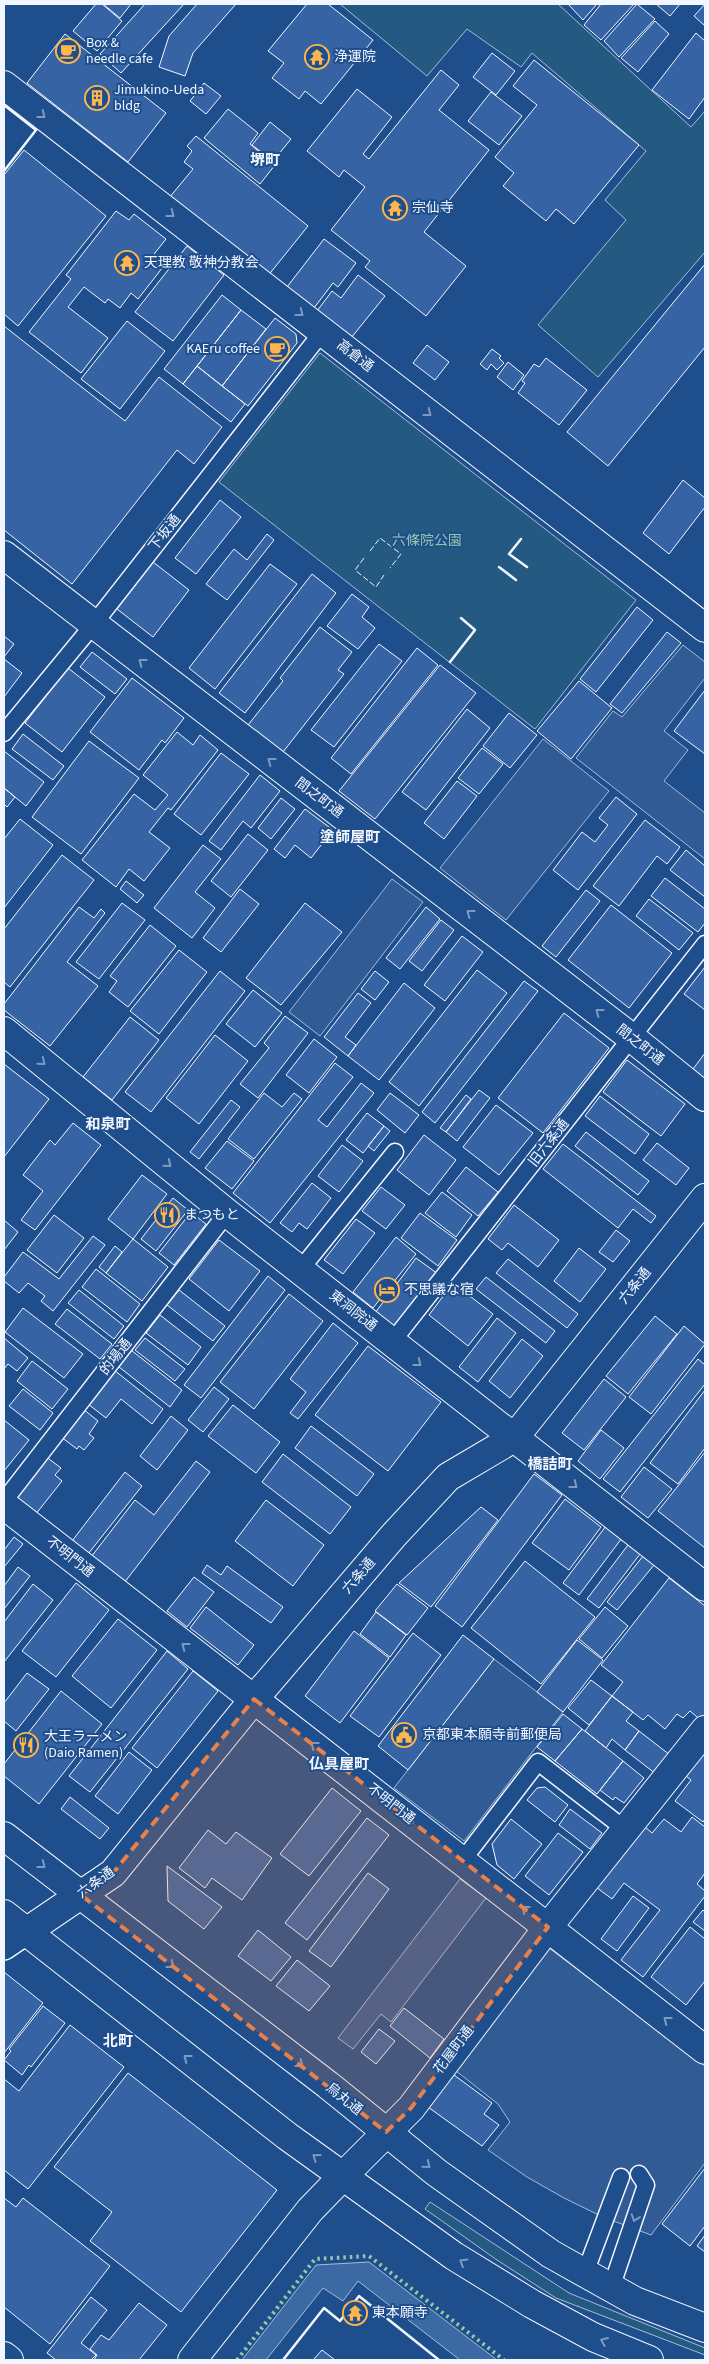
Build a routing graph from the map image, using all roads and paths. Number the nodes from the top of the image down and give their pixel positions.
1 (4, 85) edge
2 (323, 331) junction
3 (4, 555) edge
4 (93, 624) junction
5 (705, 628) edge
6 (4, 733) edge
7 (705, 944) edge
8 (4, 1031) edge
9 (632, 1038) junction
10 (705, 1097) edge
11 (395, 1152) dead end
12 (705, 1198) edge
13 (227, 1213) junction
14 (300, 1270) junction
15 (392, 1342) junction
16 (514, 1438) junction
17 (4, 1501) edge
18 (4, 1505) edge
19 (705, 1587) edge
20 (254, 1698) junction
21 (705, 1730) edge
22 (626, 1830) junction
23 (4, 1836) edge
24 (462, 1861) junction
25 (81, 1895) junction
26 (4, 1914) edge
27 (548, 1927) junction
28 (15, 1939) edge
29 (705, 2050) edge
30 (386, 2132) junction
31 (639, 2174) dead end
32 (342, 2177) junction
33 (621, 2178) dead end
34 (585, 2273) junction
35 (611, 2288) junction
36 (705, 2328) edge
37 (4, 2356) edge
38 (9, 2360) edge
39 (192, 2360) edge
40 (649, 2360) edge

1 -> 2 main road, 高倉通
2 - 4 lane, 下坂通
2 -> 5 main road, 高倉通
3 - 4 main road, 間之町通
4 - 6 lane, 下坂通
9 -> 4 main road, 間之町通
7 - 9 lane, 旧六条通
8 -> 13 main road, 東洞院通
9 - 10 main road, 間之町通
9 - 15 lane, 旧六条通
11 - 14 lane
12 - 16 main road, 六条通
13 - 14 main road, 東洞院通
13 - 17 lane, 的場通
14 - 15 main road, 東洞院通
15 -> 16 main road, 東洞院通
16 -> 19 main road, 東洞院通
16 - 20 main road, 六条通
20 -> 18 main road, 不明門通
24 -> 20 main road, 不明門通
20 - 25 main road, 六条通
21 - 22 main road, 花屋町通
22 - 24 lane
22 - 27 main road, 花屋町通
23 -> 25 main road, 烏丸通
27 -> 24 main road, 不明門通
25 - 28 main road, 六条通
25 -> 30 main road, 烏丸通
26 - 28 main road
29 -> 27 main road, 不明門通
27 - 30 main road, 花屋町通
32 -> 28 main road
30 - 32 main road, 花屋町通
30 -> 34 main road, 烏丸通
31 -> 35 lane
32 - 39 main road, 花屋町通
40 -> 32 main road
33 - 34 lane
34 - 35 main road, 烏丸通
35 - 36 main road, 烏丸通
37 - 38 main road

